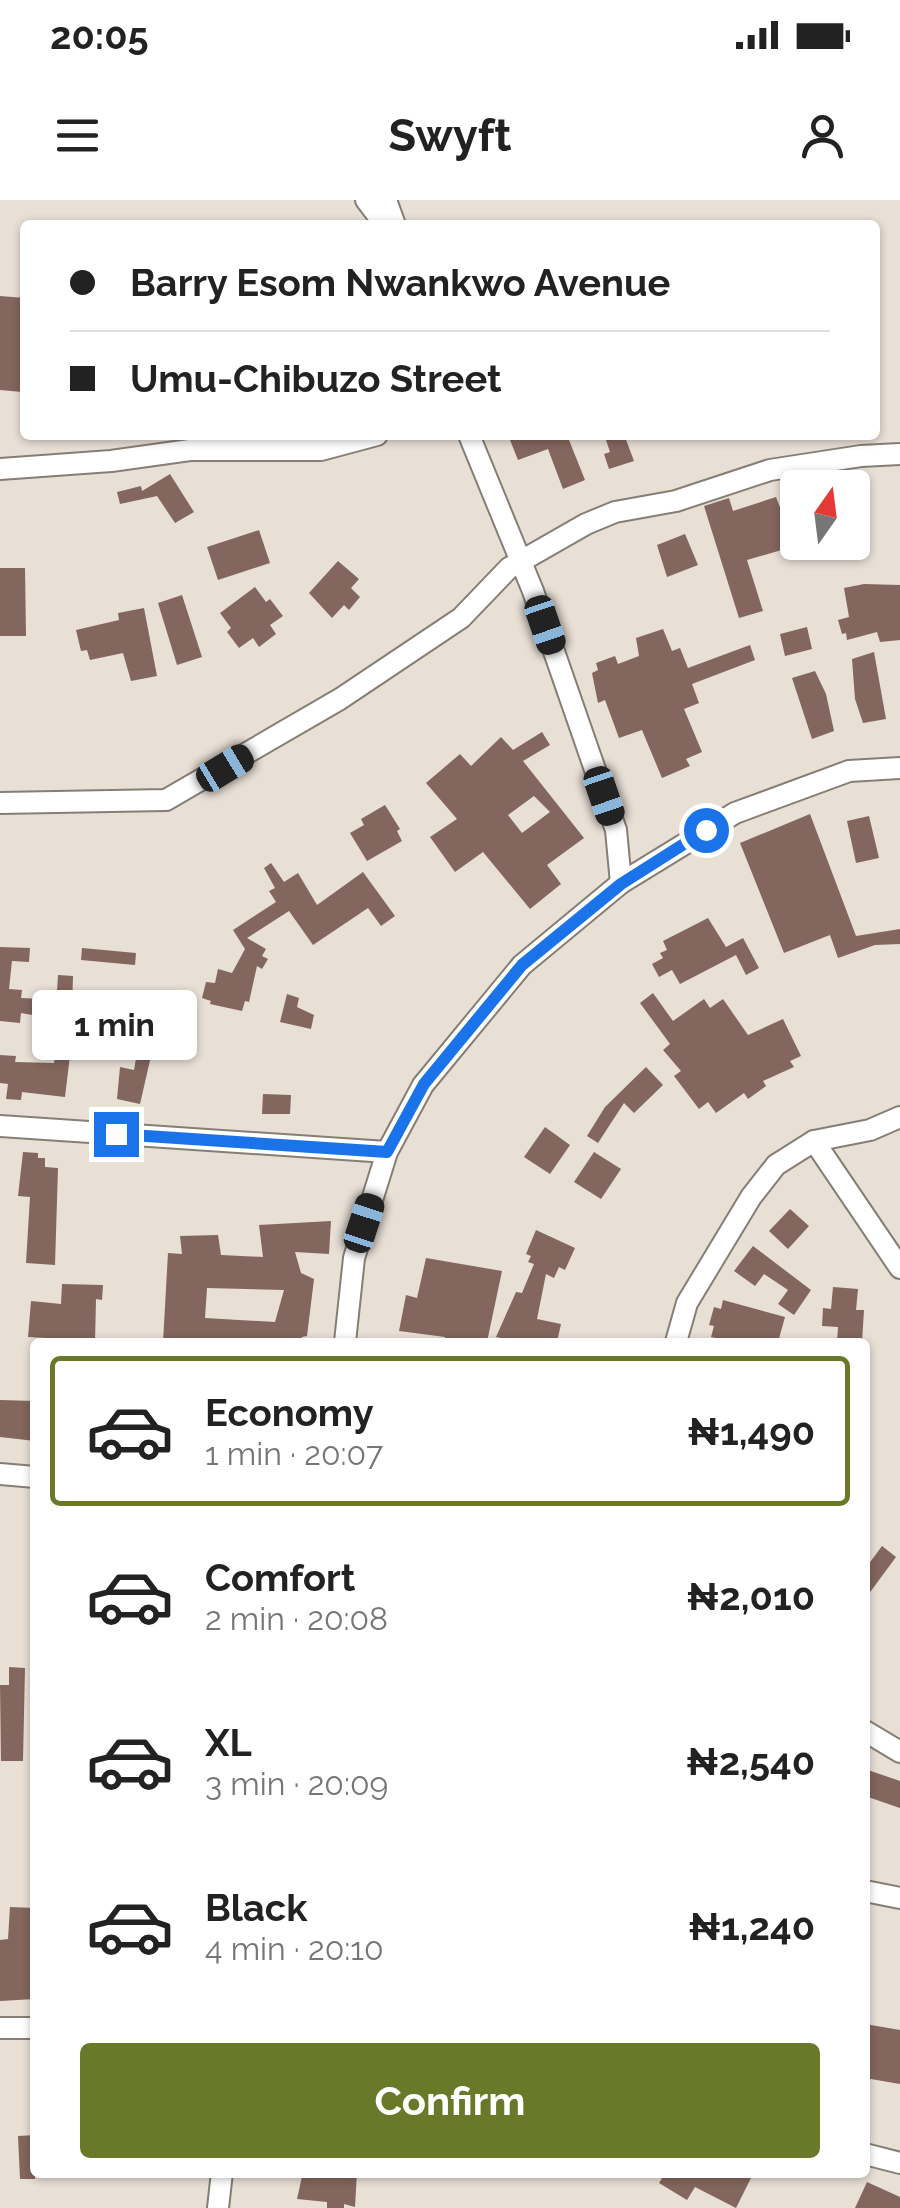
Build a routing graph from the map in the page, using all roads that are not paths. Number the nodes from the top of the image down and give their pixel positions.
1 (366, 200) edge
2 (381, 220) edge
3 (358, 440) edge
4 (471, 440) edge
5 (900, 454) edge
6 (0, 469) edge
7 (520, 560) junction
8 (900, 768) edge
9 (0, 803) edge
10 (621, 884) junction
11 (900, 1117) edge
12 (0, 1126) edge
13 (814, 1141) junction
14 (387, 1152) junction
15 (900, 1268) edge
16 (345, 1338) edge
17 (677, 1338) edge
18 (0, 1474) edge
19 (30, 1477) edge
20 (870, 1734) edge
21 (900, 1752) edge
22 (870, 1892) edge
23 (900, 1898) edge
24 (0, 2028) edge
25 (30, 2028) edge
26 (870, 2155) edge
27 (900, 2163) edge
28 (221, 2178) edge
29 (218, 2208) edge

1 - 2 street
3 - 6 street
4 - 7 street
5 - 7 street
7 - 9 street
7 - 10 street
8 - 10 street
10 - 14 street
11 - 13 street
12 - 14 street
13 - 15 street
13 - 17 street
14 - 16 street
18 - 19 street
20 - 21 street
22 - 23 street
24 - 25 street
26 - 27 street
28 - 29 street

